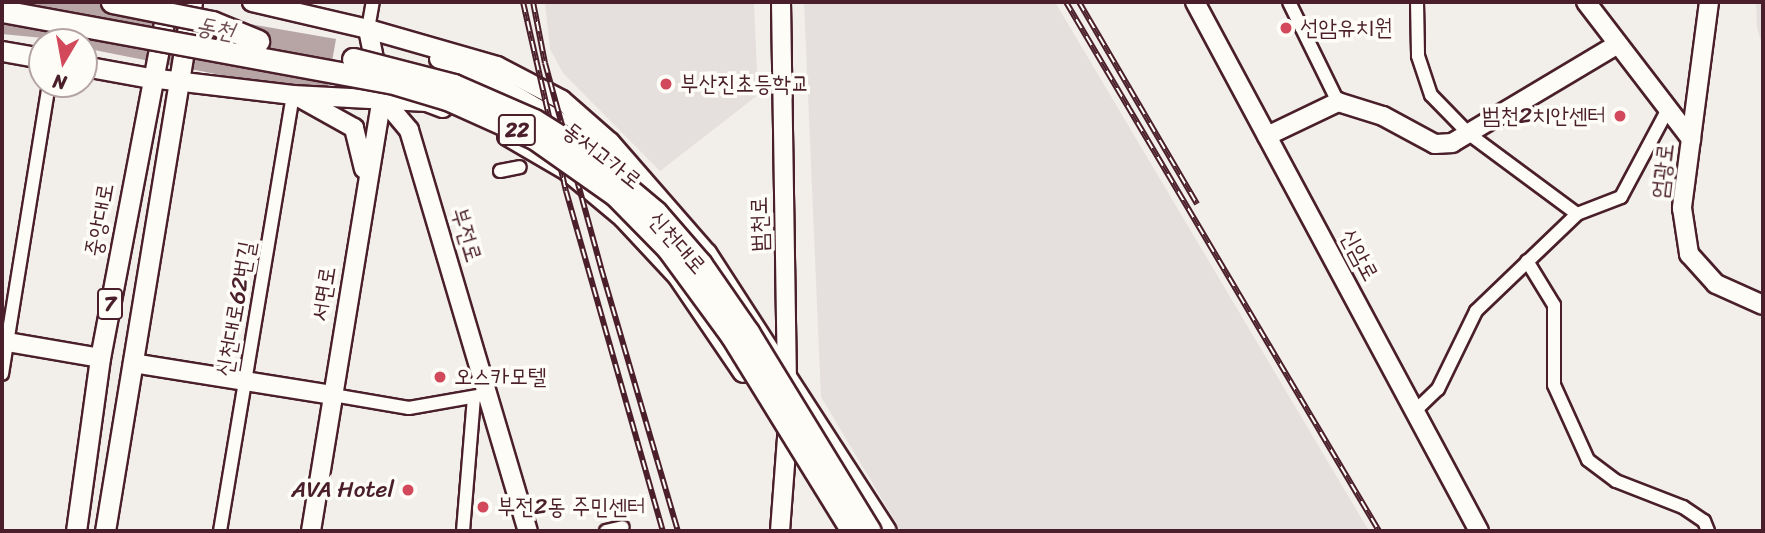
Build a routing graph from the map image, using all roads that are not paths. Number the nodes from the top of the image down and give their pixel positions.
1 (27, 2) edge
2 (112, 2) edge
3 (168, 2) edge
4 (192, 2) edge
5 (252, 2) edge
6 (279, 2) edge
7 (373, 2) edge
8 (772, 2) edge
9 (781, 2) edge
10 (788, 2) edge
11 (1195, 2) edge
12 (1289, 2) edge
13 (1417, 2) edge
14 (1586, 2) edge
15 (1709, 2) edge
16 (2, 11) edge
17 (295, 13) junction
18 (2, 23) edge
19 (368, 29) junction
20 (782, 40) junction
21 (258, 41) junction
22 (1618, 44) junction
23 (2, 51) edge
24 (28, 56) edge
25 (98, 69) edge
26 (150, 78) junction
27 (179, 78) junction
28 (293, 95) junction
29 (47, 98) edge
30 (382, 98) junction
31 (447, 99) junction
32 (1338, 102) junction
33 (1667, 111) junction
34 (1469, 134) junction
35 (1267, 136) junction
36 (1691, 139) junction
37 (520, 167) dead end
38 (500, 171) dead end
39 (365, 201) junction
40 (1577, 214) junction
41 (1527, 261) junction
42 (1763, 306) edge
43 (4, 341) edge
44 (100, 358) junction
45 (133, 363) junction
46 (787, 371) junction
47 (2, 374) edge
48 (245, 382) junction
49 (333, 396) junction
50 (481, 396) junction
51 (1415, 411) junction
52 (788, 446) junction
53 (623, 527) dead end
54 (76, 531) edge
55 (105, 531) edge
56 (220, 531) edge
57 (311, 531) edge
58 (463, 531) edge
59 (528, 531) edge
60 (606, 531) edge
61 (780, 531) edge
62 (840, 531) edge
63 (852, 531) edge
64 (870, 531) edge
65 (887, 531) edge
66 (1479, 531) edge
67 (1708, 531) edge

1 - 21 highway, 동서고가로 / 22, bridge
2 - 21 highway, bridge
3 - 26 main road, 중앙대로 / 7, bridge
4 - 27 main road, 7, bridge
5 - 17 main road, 신천대로
6 - 17 main road
7 - 19 street
8 - 20 main road
9 - 20 main road, 범천로
10 - 20 main road
11 - 35 main road, 신암로
12 - 32 street
13 - 34 street
14 - 22 main road
15 - 36 main road, 엄광로
16 - 31 highway, 동서고가로 / 22, bridge
17 - 19 main road, 신천대로
18 - 31 highway, bridge
19 - 30 main road
19 - 46 main road, 신천대로
20 - 46 main road, 범천로
21 - 64 highway, 동서고가로 / 22, bridge
22 - 33 main road
22 - 34 main road
23 - 24 main road
25 - 26 main road, 신천대로
26 - 27 main road, 신천대로
26 - 44 main road, 중앙대로 / 7
27 - 28 main road, 신천대로
27 - 45 main road, 7
28 - 30 main road, 신천대로
28 - 39 main road, 서면로
28 - 48 street, 신천대로62번길
29 - 43 street
30 - 39 main road, 서면로
30 - 50 main road, 부전로
30 - 52 main road, 신천대로
31 - 63 highway, 동서고가로 / 22, bridge
32 - 34 main road
32 - 35 main road
33 - 36 main road
33 - 40 street
34 - 40 street
35 - 51 main road, 신암로
36 - 42 main road, 엄광로
37 - 38 street
39 - 49 main road, 서면로
40 - 41 street
41 - 51 street
41 - 67 street
43 - 44 main road
43 - 47 street
44 - 54 main road, 중앙대로 / 7
45 - 48 main road
45 - 55 main road, 7
46 - 52 main road, 범천로
46 - 65 main road, 신천대로
48 - 49 main road
48 - 56 street, 신천대로62번길
49 - 50 street
49 - 57 main road, 서면로
50 - 58 street
50 - 59 main road, 부전로
51 - 66 main road, 신암로
52 - 61 main road, 범천로
52 - 62 main road, 신천대로
53 - 60 street

